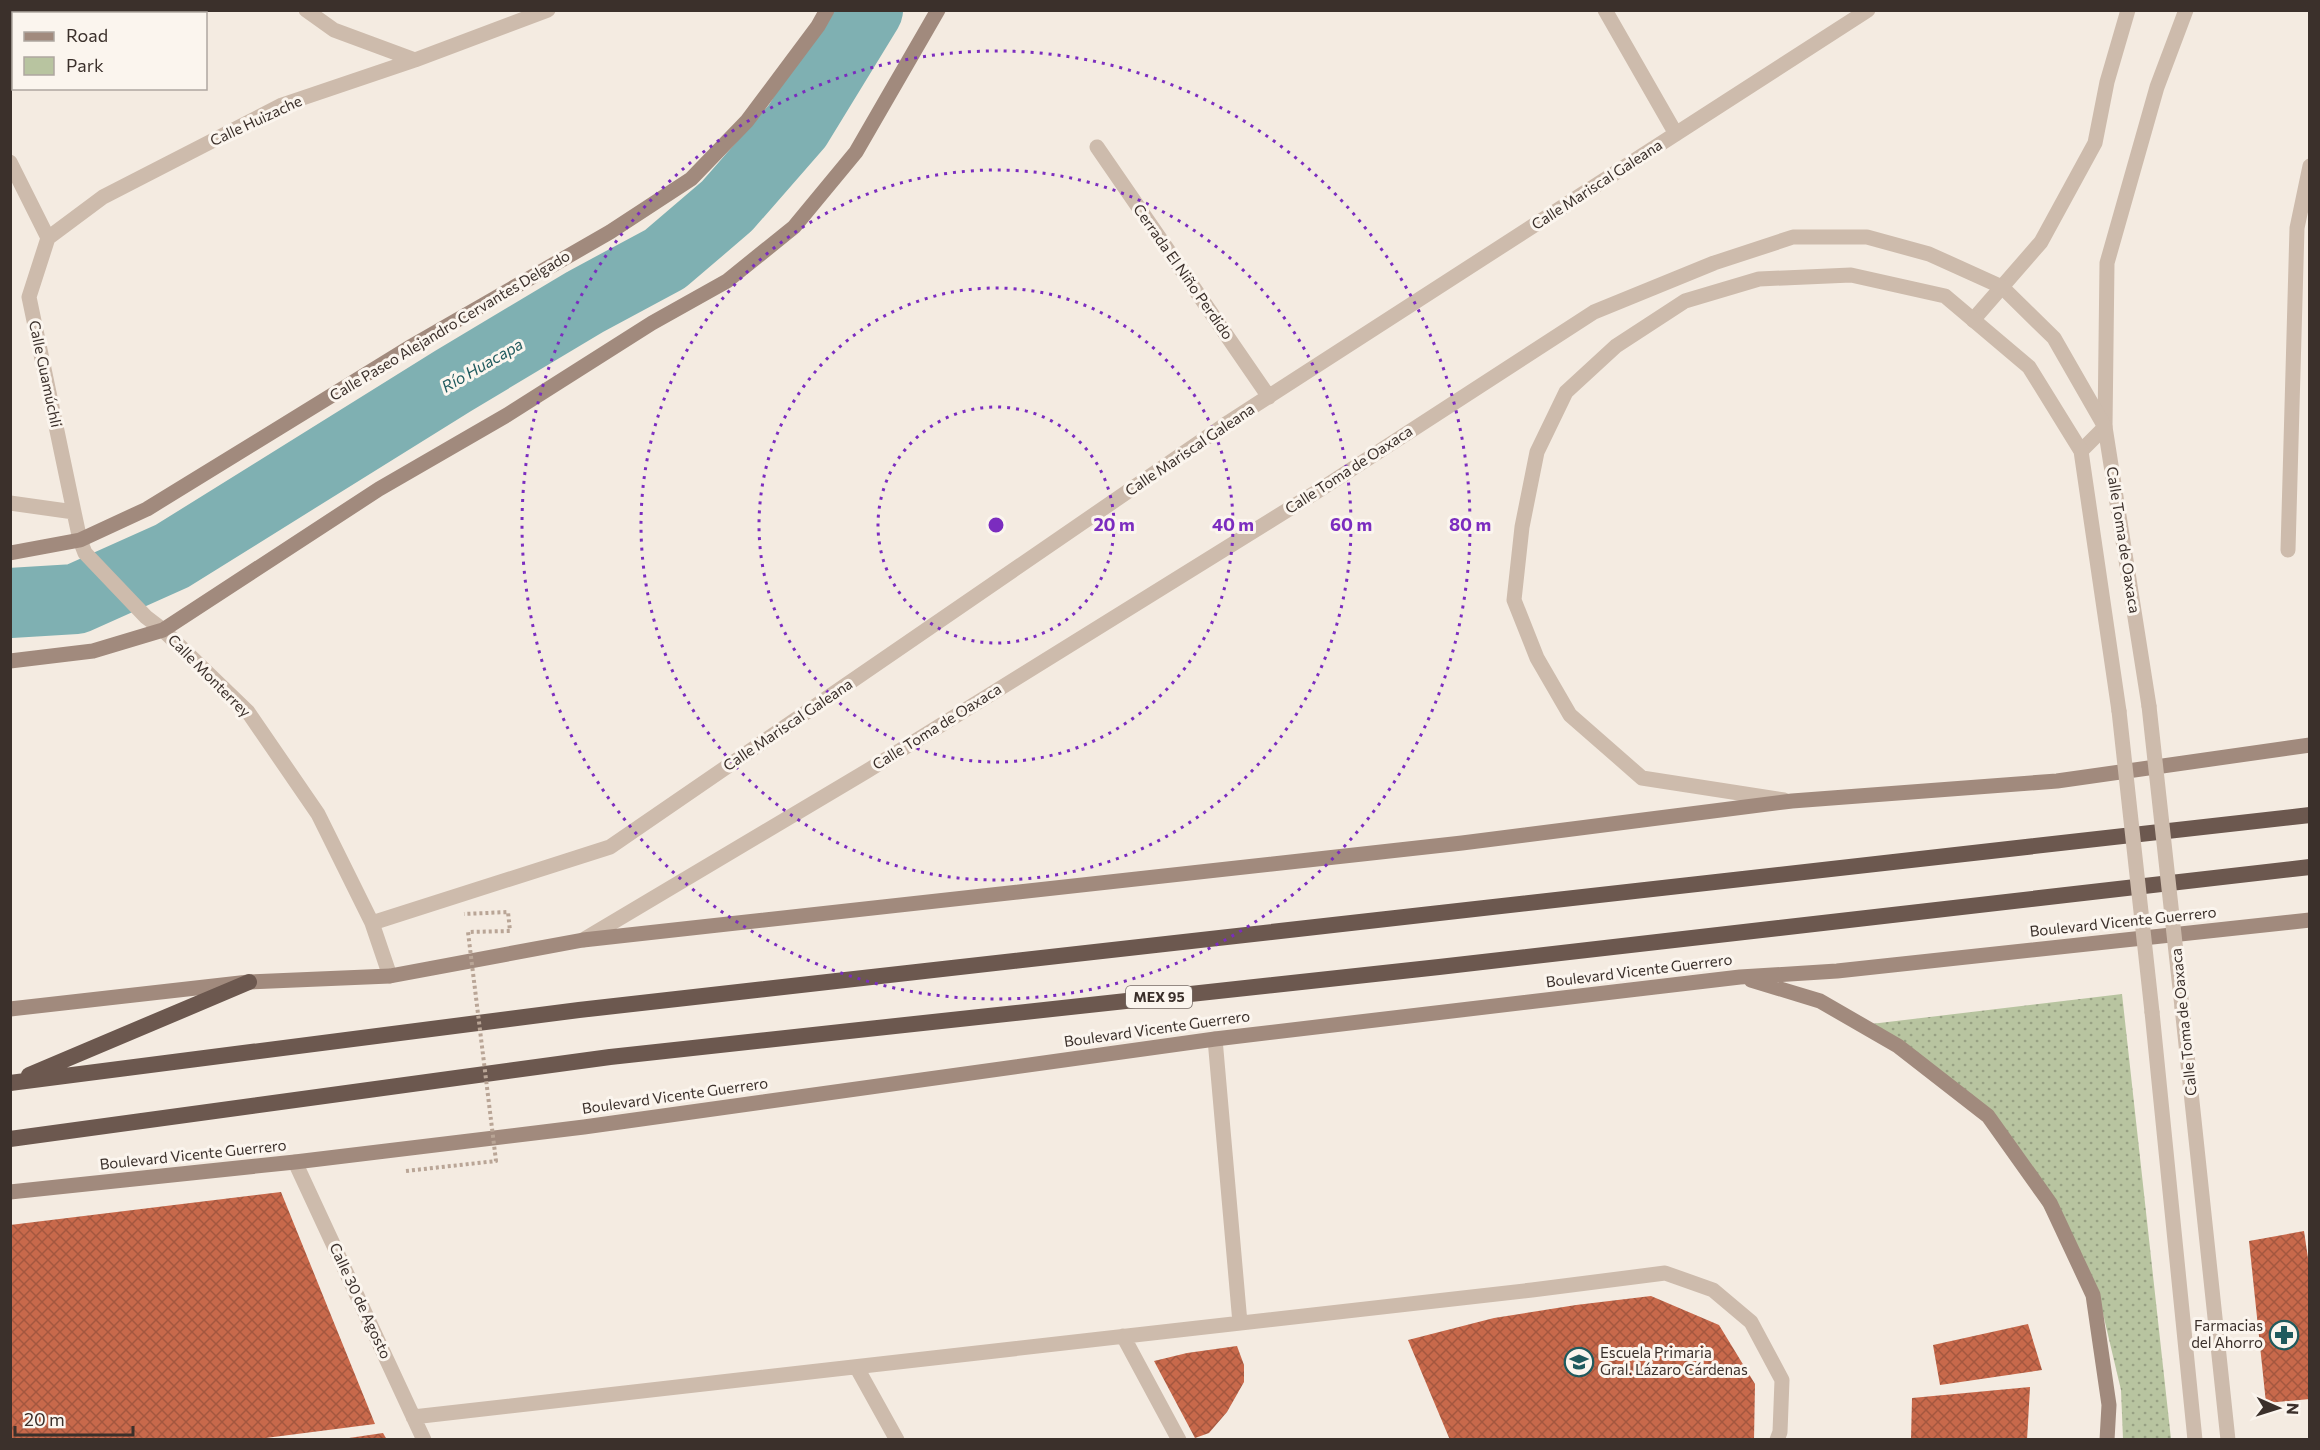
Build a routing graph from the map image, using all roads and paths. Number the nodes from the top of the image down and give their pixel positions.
1 (306, 10) edge
2 (548, 10) edge
3 (827, 10) edge
4 (938, 10) edge
5 (1605, 10) edge
6 (1868, 10) edge
7 (2128, 10) edge
8 (2186, 10) edge
9 (415, 60) junction
10 (1676, 134) junction
11 (1097, 147) dead end
12 (10, 162) edge
13 (2310, 166) edge
14 (48, 238) junction
15 (2002, 286) junction
16 (1973, 320) junction
17 (1269, 397) junction
18 (2105, 427) junction
19 (2081, 451) junction
20 (10, 502) edge
21 (74, 512) junction
22 (83, 546) junction
23 (2288, 550) dead end
24 (10, 553) edge
25 (164, 630) junction
26 (10, 662) edge
27 (2310, 736) edge
28 (2310, 745) edge
29 (2292, 746) junction
30 (1792, 801) junction
31 (2310, 815) edge
32 (2310, 867) edge
33 (464, 914) dead end
34 (2310, 920) edge
35 (372, 923) junction
36 (583, 940) junction
37 (390, 976) junction
38 (1740, 977) junction
39 (249, 982) junction
40 (10, 1009) edge
41 (1215, 1039) junction
42 (10, 1083) edge
43 (10, 1139) edge
44 (295, 1162) junction
45 (406, 1171) dead end
46 (10, 1192) edge
47 (1240, 1323) junction
48 (1123, 1336) junction
49 (857, 1368) junction
50 (413, 1417) junction
51 (424, 1440) edge
52 (897, 1440) edge
53 (1179, 1440) edge
54 (1777, 1440) edge
55 (2107, 1440) edge
56 (2195, 1440) edge
57 (2228, 1440) edge

1 - 9 street
2 - 9 street, Calle Huizache
3 - 22 main road, Calle Paseo Alejandro Cervantes Delgado
4 - 25 main road
5 - 10 street
6 - 10 street, Calle Mariscal Galeana
7 - 15 street
8 - 18 street, Calle Toma de Oaxaca
9 - 14 street, Calle Huizache
10 - 17 street, Calle Mariscal Galeana
11 - 17 street, Cerrada El Niño Perdido
12 - 14 street
13 - 23 street
14 - 21 street, Calle Guamúchli
15 - 16 street
15 - 18 street, Calle Toma de Oaxaca
15 - 36 street, Calle Toma de Oaxaca
16 - 19 street, Calle Toma de Oaxaca
16 - 30 street, Calle Toma de Oaxaca
17 - 35 street, Calle Mariscal Galeana
18 - 19 street
18 - 57 street, Calle Toma de Oaxaca, bridge
19 - 56 street, Calle Toma de Oaxaca, bridge
20 - 21 street
21 - 22 street
22 - 24 main road, Calle Paseo Alejandro Cervantes Delgado
22 - 25 street, Calle Monterrey
25 - 26 main road
25 - 35 street, Calle Monterrey
27 - 29 street
28 - 29 main road
29 - 30 main road
30 - 36 main road
31 - 42 highway
32 - 43 highway, Boulevard Vicente Guerrero / MEX 95
33 - 45 path, bridge
34 - 38 main road, Boulevard Vicente Guerrero
35 - 37 street, Calle Monterrey
36 - 37 main road
37 - 39 main road
38 - 41 main road, Boulevard Vicente Guerrero
38 - 55 main road
39 - 40 main road
39 - 42 highway
41 - 44 main road, Boulevard Vicente Guerrero
41 - 47 street
44 - 46 main road, Boulevard Vicente Guerrero
44 - 50 street, Calle 30 de Agosto
47 - 48 street
47 - 54 street
48 - 49 street
48 - 53 street
49 - 50 street
49 - 52 street
50 - 51 street, Calle 30 de Agosto

